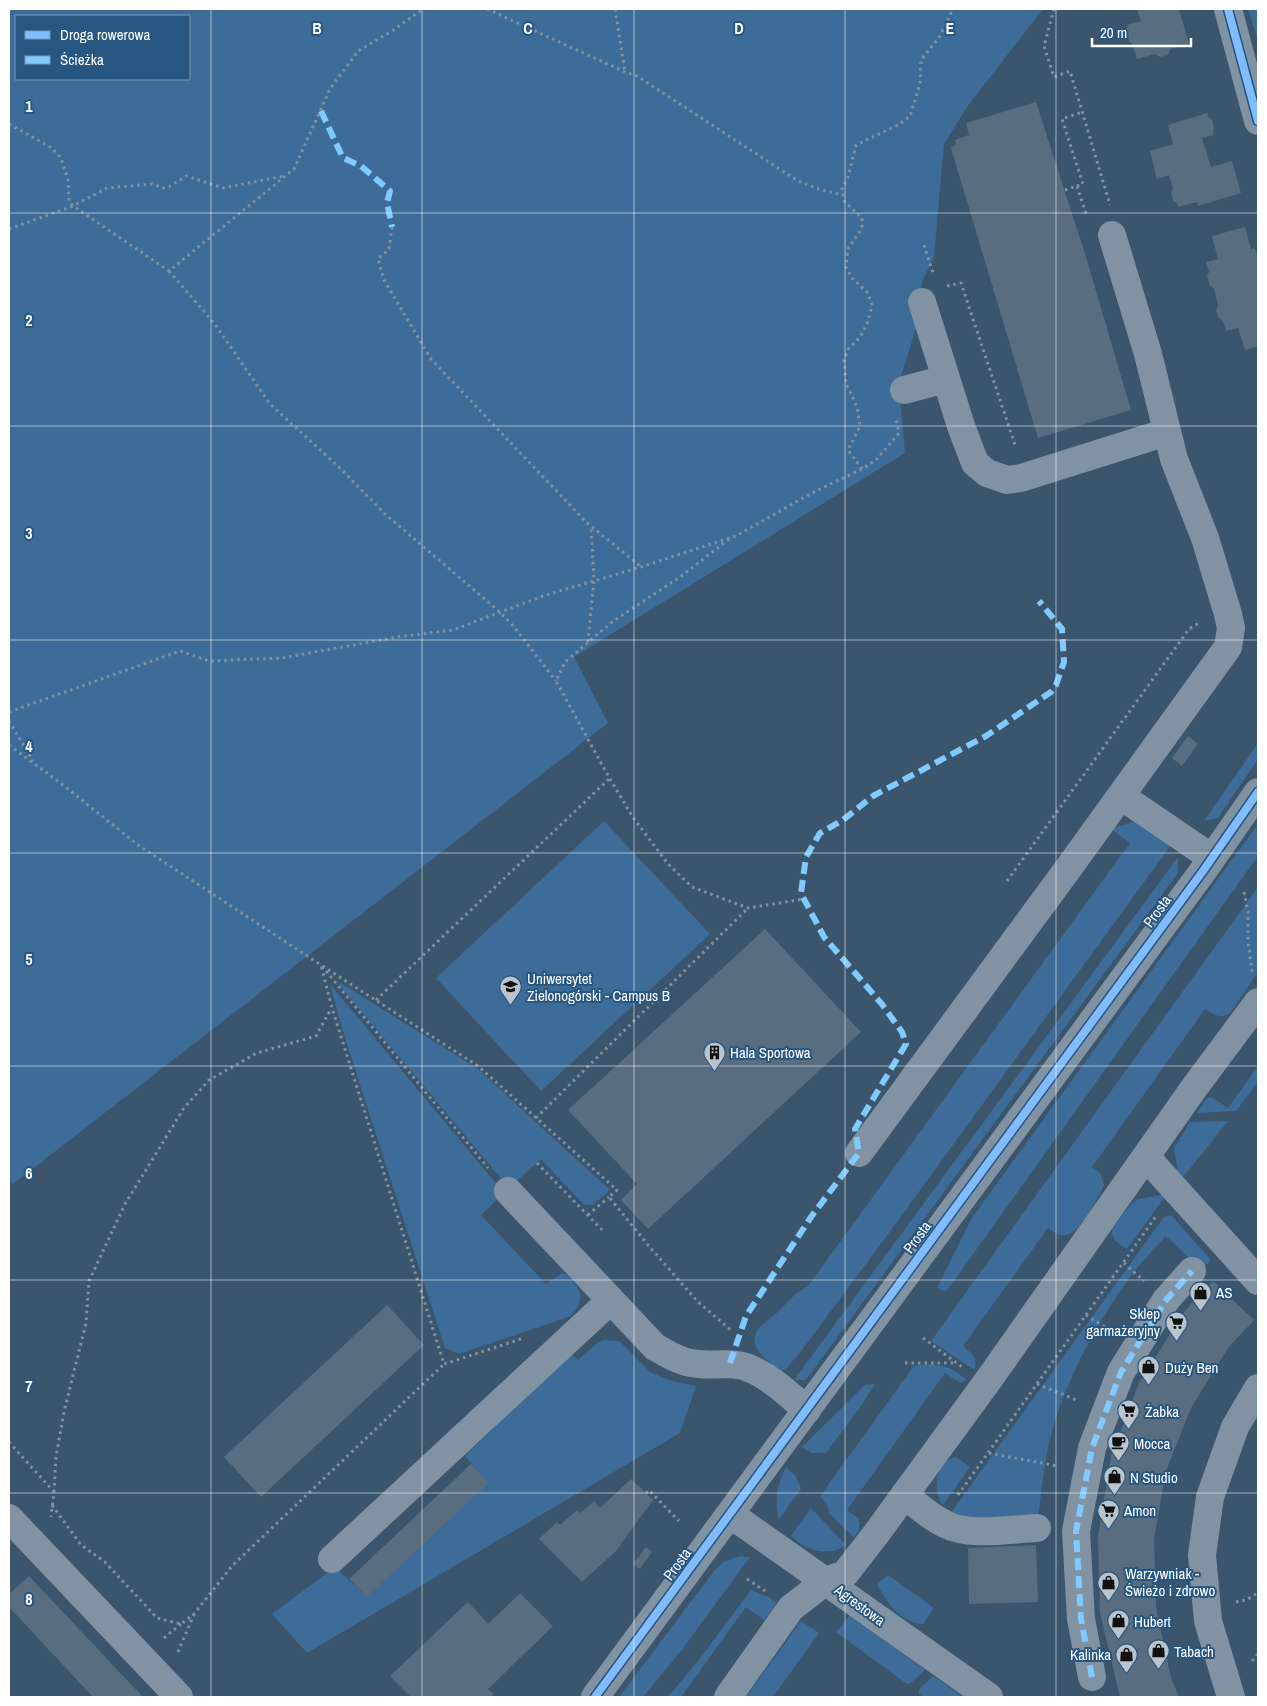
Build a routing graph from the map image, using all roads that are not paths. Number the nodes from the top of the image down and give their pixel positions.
1 (1228, 9) edge
2 (1258, 121) edge
3 (1112, 224) road end
4 (922, 302) dead end
5 (946, 379) junction
6 (904, 390) road end
7 (1167, 432) junction
8 (1258, 792) edge
9 (1121, 796) junction
10 (1212, 858) junction
11 (1256, 1006) edge
12 (859, 1153) dead end
13 (1146, 1157) junction
14 (508, 1191) road end
15 (1192, 1271) dead end
16 (1258, 1281) edge
17 (611, 1300) junction
18 (1258, 1388) edge
19 (807, 1410) junction
20 (904, 1495) junction
21 (730, 1514) junction
22 (9, 1518) edge
23 (1037, 1528) dead end
24 (332, 1559) dead end
25 (826, 1580) junction
26 (1092, 1677) dead end
27 (172, 1690) edge
28 (595, 1697) edge
29 (728, 1697) edge
30 (989, 1697) edge
31 (1231, 1697) edge

1 - 2 street
3 - 7 street
4 - 5 street
5 - 6 street
5 - 7 street
7 - 9 street
8 - 10 street, Prosta
9 - 10 street
9 - 12 street
10 - 19 street, Prosta
11 - 13 street
13 - 16 street
13 - 20 street
14 - 17 street
15 - 26 street
17 - 19 street
17 - 24 street
18 - 31 street
19 - 21 street, Prosta
20 - 23 street
20 - 25 street
21 - 25 street, Agrestowa
21 - 28 street, Prosta
22 - 27 street
25 - 29 street
25 - 30 street, Agrestowa

